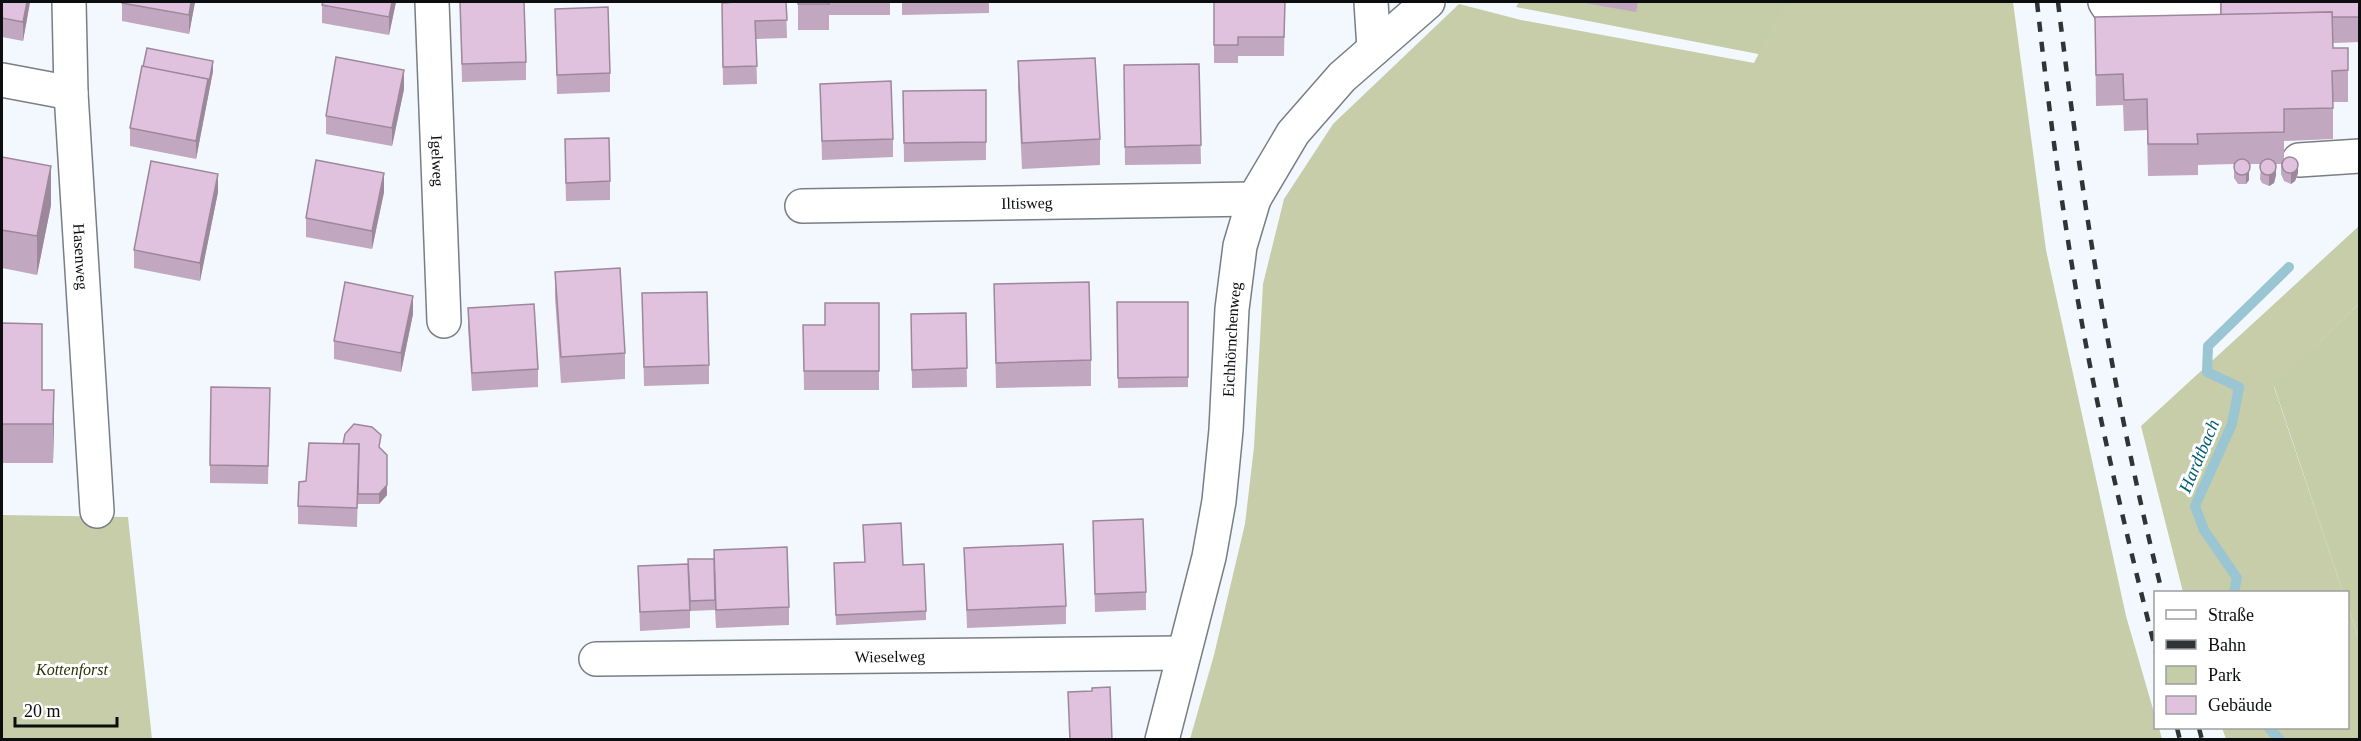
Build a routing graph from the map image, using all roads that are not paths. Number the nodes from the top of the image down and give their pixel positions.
1 (69, 2) edge
2 (432, 2) edge
3 (1371, 2) edge
4 (1428, 2) edge
5 (2105, 2) edge
6 (2220, 13) edge
7 (1374, 49) junction
8 (2, 80) edge
9 (71, 93) junction
10 (2360, 156) edge
11 (2299, 160) edge
12 (1254, 200) junction
13 (802, 206) dead end
14 (444, 321) dead end
15 (97, 511) dead end
16 (1183, 653) junction
17 (596, 659) dead end
18 (1162, 740) edge

1 - 9 street, Hasenweg
2 - 14 street, Igelweg
3 - 7 street
4 - 7 street, Eichhörnchenweg
5 - 6 street
7 - 12 street, Eichhörnchenweg
8 - 9 street
9 - 15 street, Hasenweg
10 - 11 street
12 - 13 street, Iltisweg
12 - 16 street, Eichhörnchenweg
16 - 17 street, Wieselweg
16 - 18 street, Eichhörnchenweg

